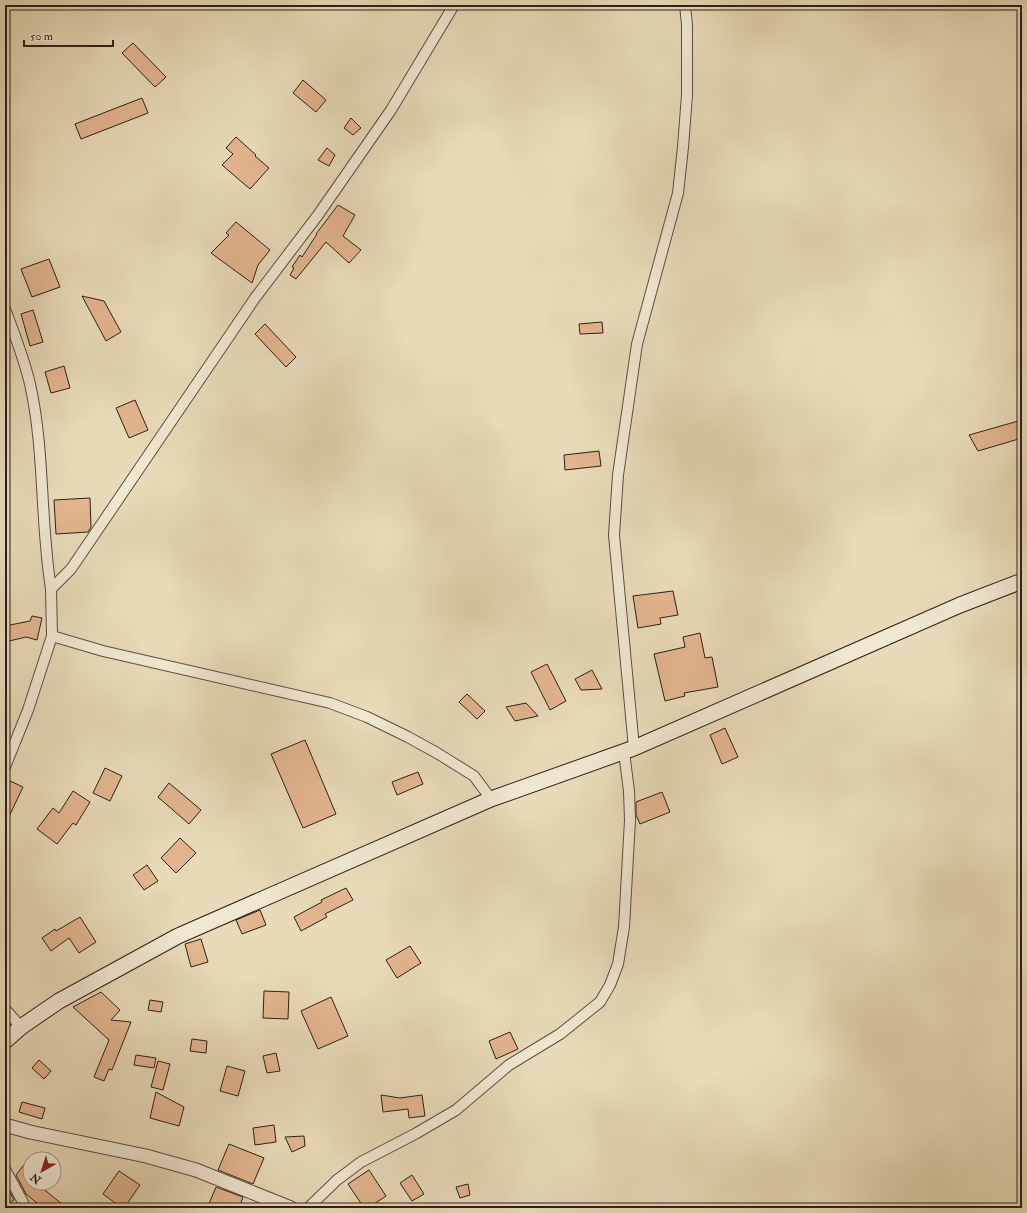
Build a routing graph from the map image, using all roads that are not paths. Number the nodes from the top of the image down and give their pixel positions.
1 (454, 5) edge
2 (685, 5) edge
3 (5, 308) edge
4 (1022, 580) edge
5 (52, 589) junction
6 (52, 636) junction
7 (629, 750) junction
8 (5, 767) edge
9 (491, 799) junction
10 (5, 1009) edge
11 (21, 1027) junction
12 (5, 1041) edge
13 (5, 1125) edge
14 (5, 1169) edge
15 (26, 1208) edge
16 (292, 1208) edge
17 (308, 1208) edge

1 - 5 street
2 - 7 street
3 - 5 street
4 - 7 main road
5 - 6 street
6 - 8 street
6 - 9 street
7 - 9 main road
7 - 17 street
9 - 11 main road
10 - 11 street
11 - 12 main road
13 - 16 street
14 - 15 street

